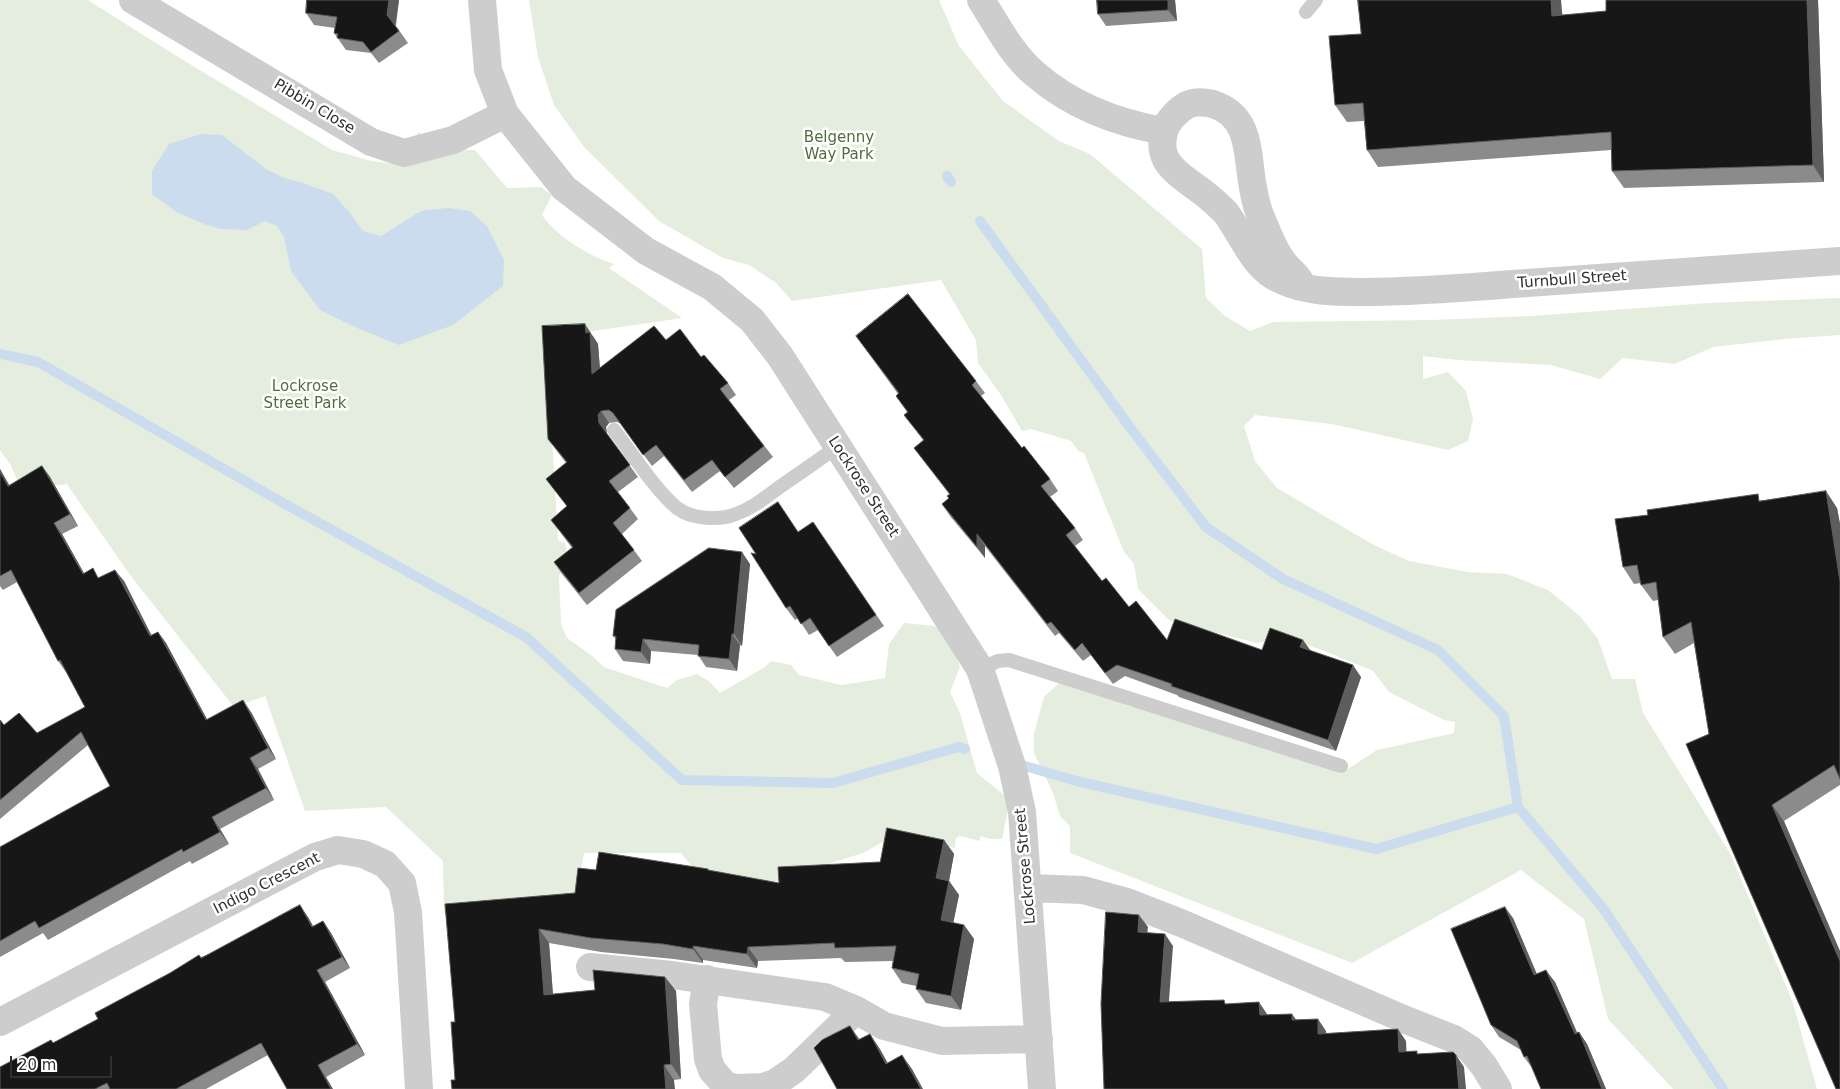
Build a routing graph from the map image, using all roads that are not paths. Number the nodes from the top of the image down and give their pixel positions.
1 (133, 0) edge
2 (482, 0) edge
3 (981, 0) edge
4 (1316, 0) edge
5 (1306, 12) dead end
6 (505, 114) junction
7 (1164, 131) junction
8 (1840, 261) edge
9 (1303, 287) junction
10 (614, 430) edge
11 (838, 446) junction
12 (980, 669) junction
13 (1341, 766) dead end
14 (1029, 888) junction
15 (590, 967) dead end
16 (707, 980) junction
17 (856, 1010) junction
18 (0, 1022) edge
19 (1039, 1039) junction
20 (419, 1089) edge
21 (1042, 1089) edge
22 (1498, 1089) edge

1 - 6 street, Pibbin Close
2 - 6 street, Lockrose Street
3 - 7 street
4 - 5 lane
6 - 11 street, Lockrose Street
7 - 9 street, Turnbull Street
7 - 9 street
8 - 9 street, Turnbull Street
10 - 11 lane
11 - 12 street, Lockrose Street
12 - 13 lane
12 - 14 street, Lockrose Street
14 - 19 street, Lockrose Street
14 - 22 street
15 - 16 street
16 - 17 street
16 - 17 street
17 - 19 street
18 - 20 street, Indigo Crescent
19 - 21 street, Lockrose Street

